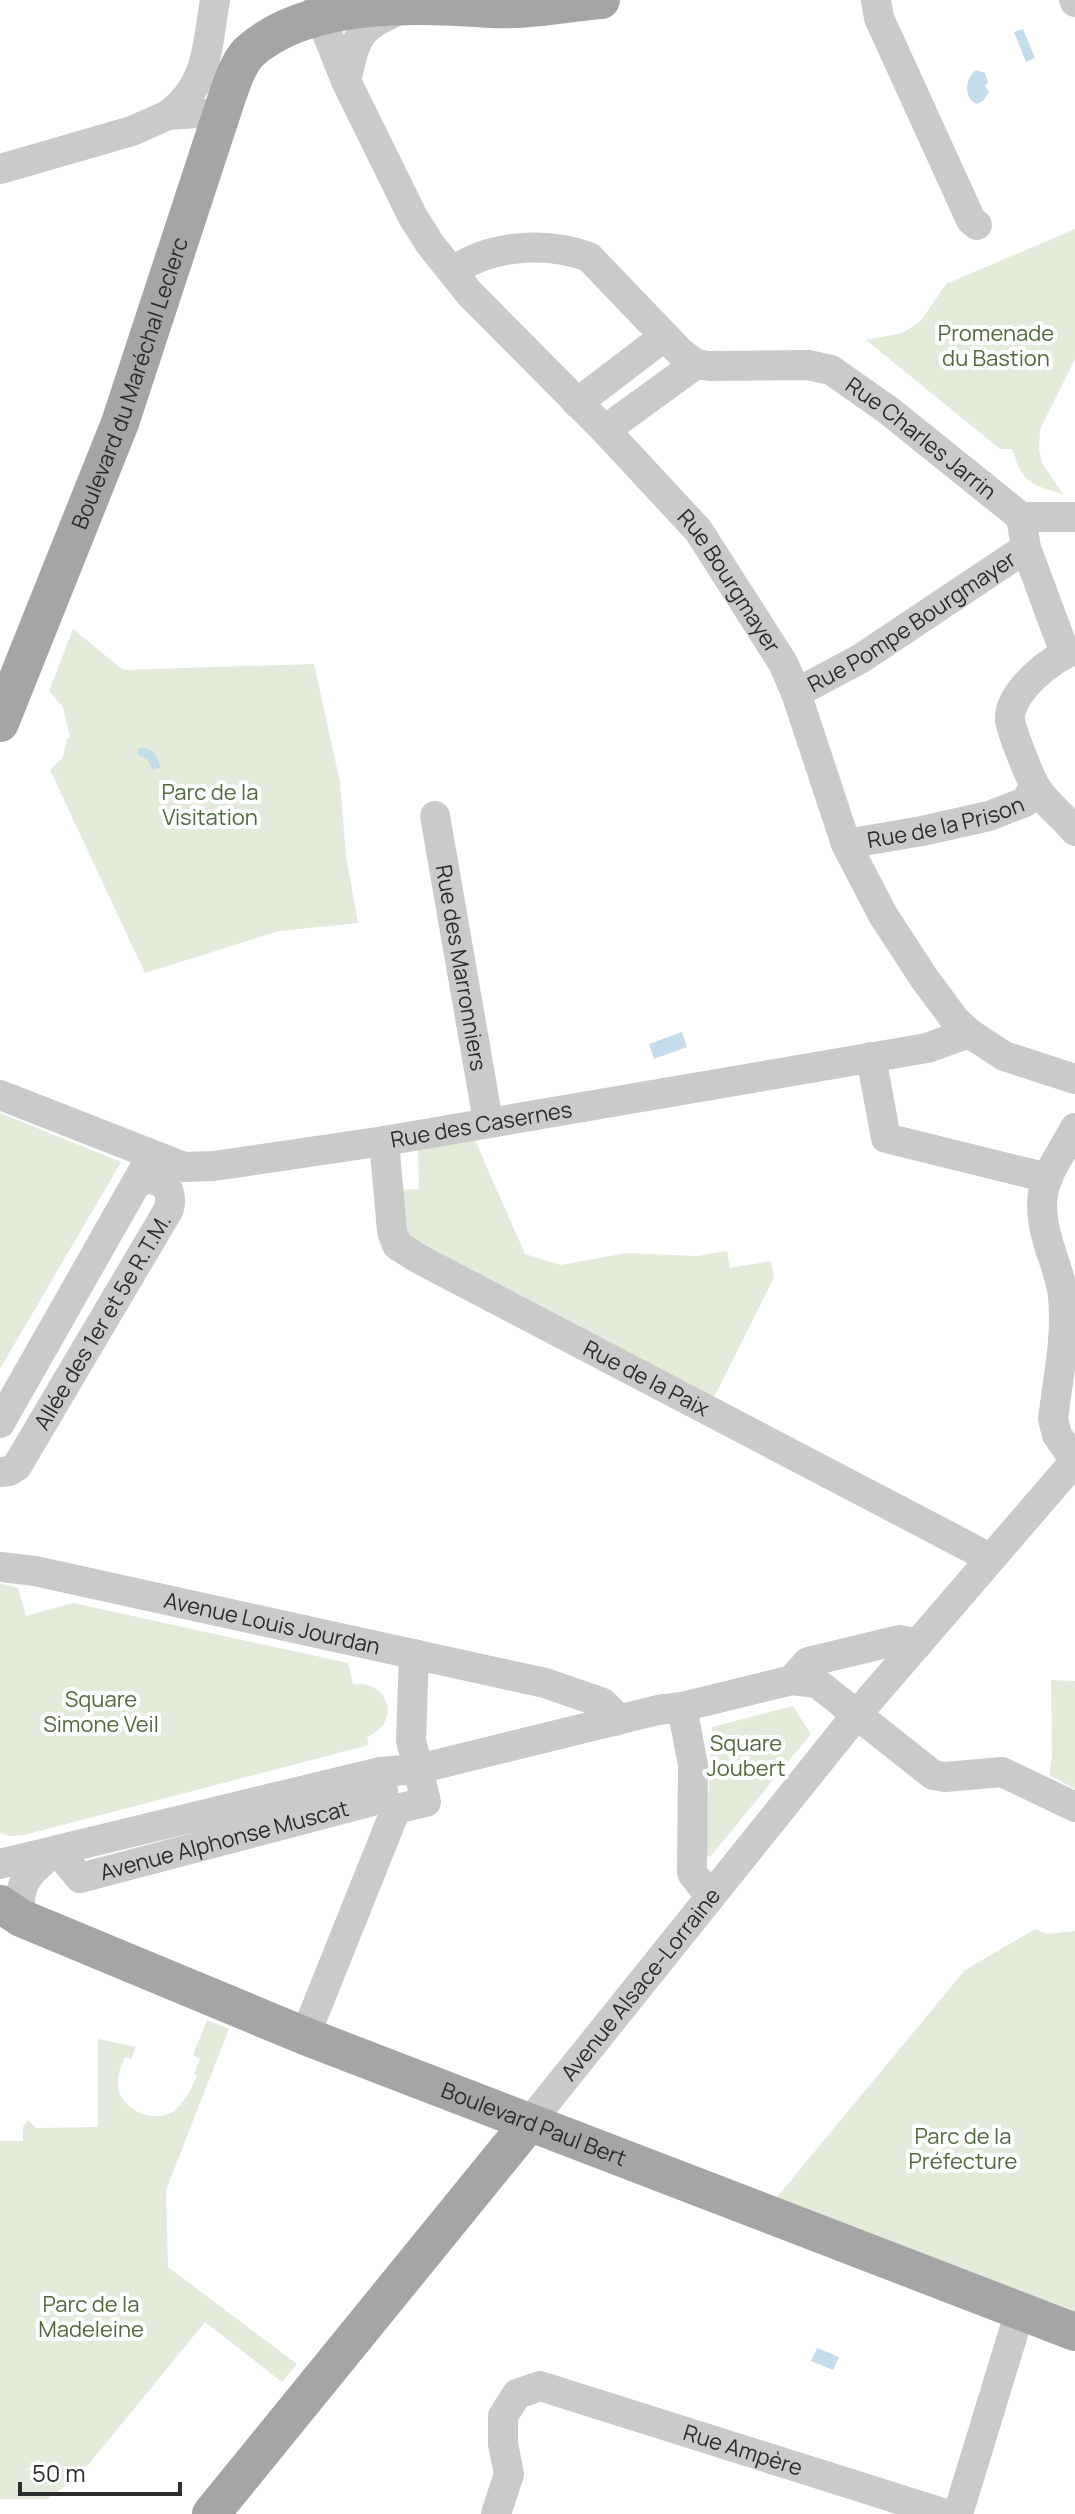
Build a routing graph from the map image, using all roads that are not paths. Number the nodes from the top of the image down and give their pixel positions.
1 (215, 0) edge
2 (275, 0) edge
3 (601, 0) edge
4 (876, 0) edge
5 (424, 2) junction
6 (552, 2) edge
7 (328, 3) edge
8 (256, 44) junction
9 (346, 81) junction
10 (179, 105) junction
11 (223, 108) junction
12 (0, 169) edge
13 (977, 225) dead end
14 (453, 271) junction
15 (665, 336) junction
16 (696, 364) junction
17 (577, 403) junction
18 (605, 430) junction
19 (1021, 517) junction
20 (1075, 517) edge
21 (1026, 548) junction
22 (1070, 652) edge
23 (796, 693) junction
24 (0, 723) edge
25 (1035, 786) junction
26 (435, 816) dead end
27 (1075, 831) edge
28 (846, 844) junction
29 (969, 1033) junction
30 (871, 1057) junction
31 (1075, 1079) edge
32 (0, 1095) edge
33 (488, 1121) junction
34 (1075, 1128) edge
35 (384, 1141) junction
36 (152, 1153) junction
37 (1048, 1178) junction
38 (139, 1181) junction
39 (0, 1423) edge
40 (1075, 1460) edge
41 (0, 1472) edge
42 (990, 1558) junction
43 (0, 1567) edge
44 (918, 1644) junction
45 (414, 1654) junction
46 (792, 1680) junction
47 (682, 1707) junction
48 (858, 1713) junction
49 (615, 1721) junction
50 (418, 1769) junction
51 (1075, 1807) edge
52 (57, 1850) junction
53 (0, 1864) edge
54 (709, 1895) junction
55 (7, 1915) edge
56 (305, 2036) junction
57 (529, 2123) junction
58 (1020, 2311) junction
59 (1075, 2332) edge
60 (211, 2514) edge
61 (496, 2514) edge
62 (946, 2514) edge
63 (958, 2514) edge

1 - 10 street
2 - 8 main road, Boulevard du Maréchal Leclerc
3 - 6 main road
4 - 13 street
5 - 6 main road
5 - 7 main road
5 - 9 street
7 - 8 main road, Boulevard du Maréchal Leclerc
7 - 9 street, Rue Bourgmayer
8 - 11 main road, Boulevard du Maréchal Leclerc
9 - 14 street, Rue Bourgmayer
10 - 11 street
10 - 12 street
11 - 24 main road, Boulevard du Maréchal Leclerc
14 - 15 street
14 - 17 street, Rue Bourgmayer
15 - 16 street
15 - 17 street
16 - 18 street
16 - 19 street, Rue Charles Jarrin
17 - 18 street, Rue Bourgmayer
18 - 23 street, Rue Bourgmayer
19 - 20 street
19 - 21 street
21 - 22 street
21 - 23 street, Rue Pompe Bourgmayer
22 - 25 street
23 - 28 street, Rue Bourgmayer
25 - 27 street
25 - 28 street, Rue de la Prison
26 - 33 street, Rue des Marronniers
28 - 29 street, Rue Bourgmayer
29 - 30 street, Rue des Casernes
29 - 31 street, Rue Bourgmayer
30 - 33 street, Rue des Casernes
30 - 37 street
32 - 36 street, Rue des Casernes
33 - 35 street, Rue des Casernes
34 - 37 street
35 - 36 street, Rue des Casernes
35 - 42 street, Rue de la Paix
36 - 38 street, Allée des 1er et 5e R.T.M.
37 - 40 street
38 - 39 street, Allée des 1er et 5e R.T.M.
38 - 41 street, Allée des 1er et 5e R.T.M.
40 - 42 street, Avenue Alsace-Lorraine
42 - 44 street, Avenue Alsace-Lorraine
43 - 45 street, Avenue Louis Jourdan
44 - 46 street
44 - 48 street, Avenue Alsace-Lorraine
45 - 49 street, Avenue Louis Jourdan
45 - 50 street
46 - 47 street, Avenue Alphonse Muscat
46 - 48 street
47 - 49 street, Avenue Alphonse Muscat
47 - 54 street
48 - 51 street
48 - 54 street, Avenue Alsace-Lorraine
49 - 50 street, Avenue Alphonse Muscat
50 - 52 street, Avenue Alphonse Muscat
50 - 56 street
52 - 53 street, Avenue Alphonse Muscat
52 - 55 street, Avenue Alphonse Muscat
54 - 57 street, Avenue Alsace-Lorraine
55 - 56 main road, Boulevard Paul Bert
56 - 57 main road, Boulevard Paul Bert
57 - 58 main road, Boulevard Paul Bert
57 - 60 main road, Avenue Alsace-Lorraine
58 - 59 main road, Boulevard Paul Bert
58 - 63 street
61 - 62 street, Rue Ampère

